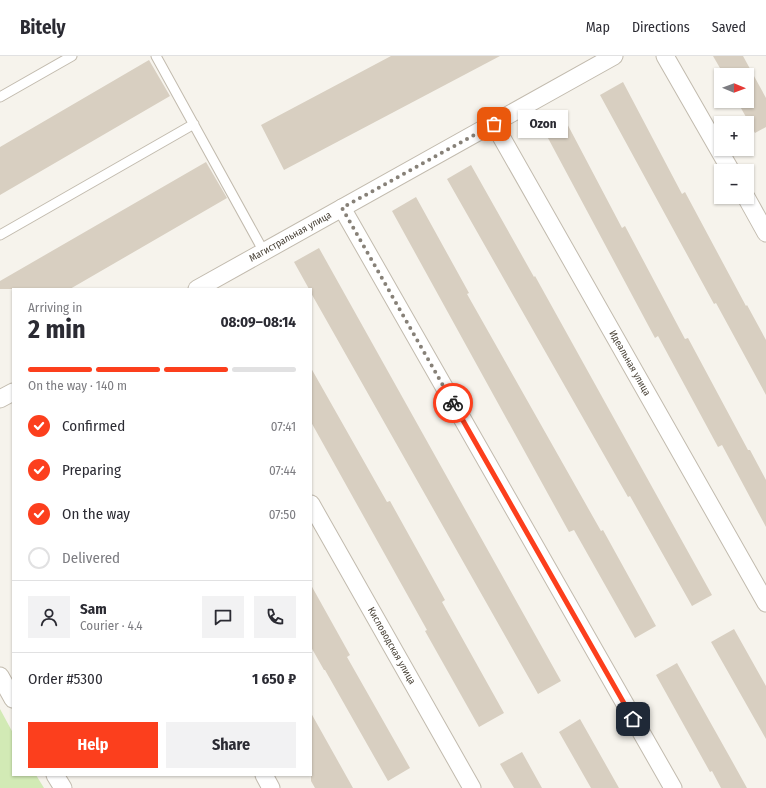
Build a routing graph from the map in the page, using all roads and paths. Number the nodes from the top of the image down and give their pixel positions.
1 (72, 56) edge
2 (156, 56) edge
3 (614, 56) edge
4 (666, 56) edge
5 (0, 97) edge
6 (194, 124) junction
7 (494, 124) junction
8 (727, 164) edge
9 (750, 204) edge
10 (342, 208) junction
11 (766, 233) edge
12 (0, 235) edge
13 (264, 252) junction
14 (199, 288) edge
15 (12, 393) edge
16 (0, 399) edge
17 (312, 506) edge
18 (766, 603) edge
19 (0, 676) edge
20 (12, 697) edge
21 (56, 776) edge
22 (265, 776) edge
23 (63, 788) edge
24 (271, 788) edge
25 (472, 788) edge
26 (672, 788) edge

1 - 5 lane
2 - 6 lane
3 - 7 street, Магистральная улица
4 - 8 street
6 - 12 lane
6 - 13 lane
7 - 10 street, Магистральная улица
7 - 18 street, Идеальная улица
9 - 11 street
10 - 13 street, Магистральная улица
10 - 26 street
13 - 14 street, Магистральная улица
15 - 16 street
17 - 25 street, Кисловодская улица
19 - 20 street
21 - 23 street
22 - 24 street

